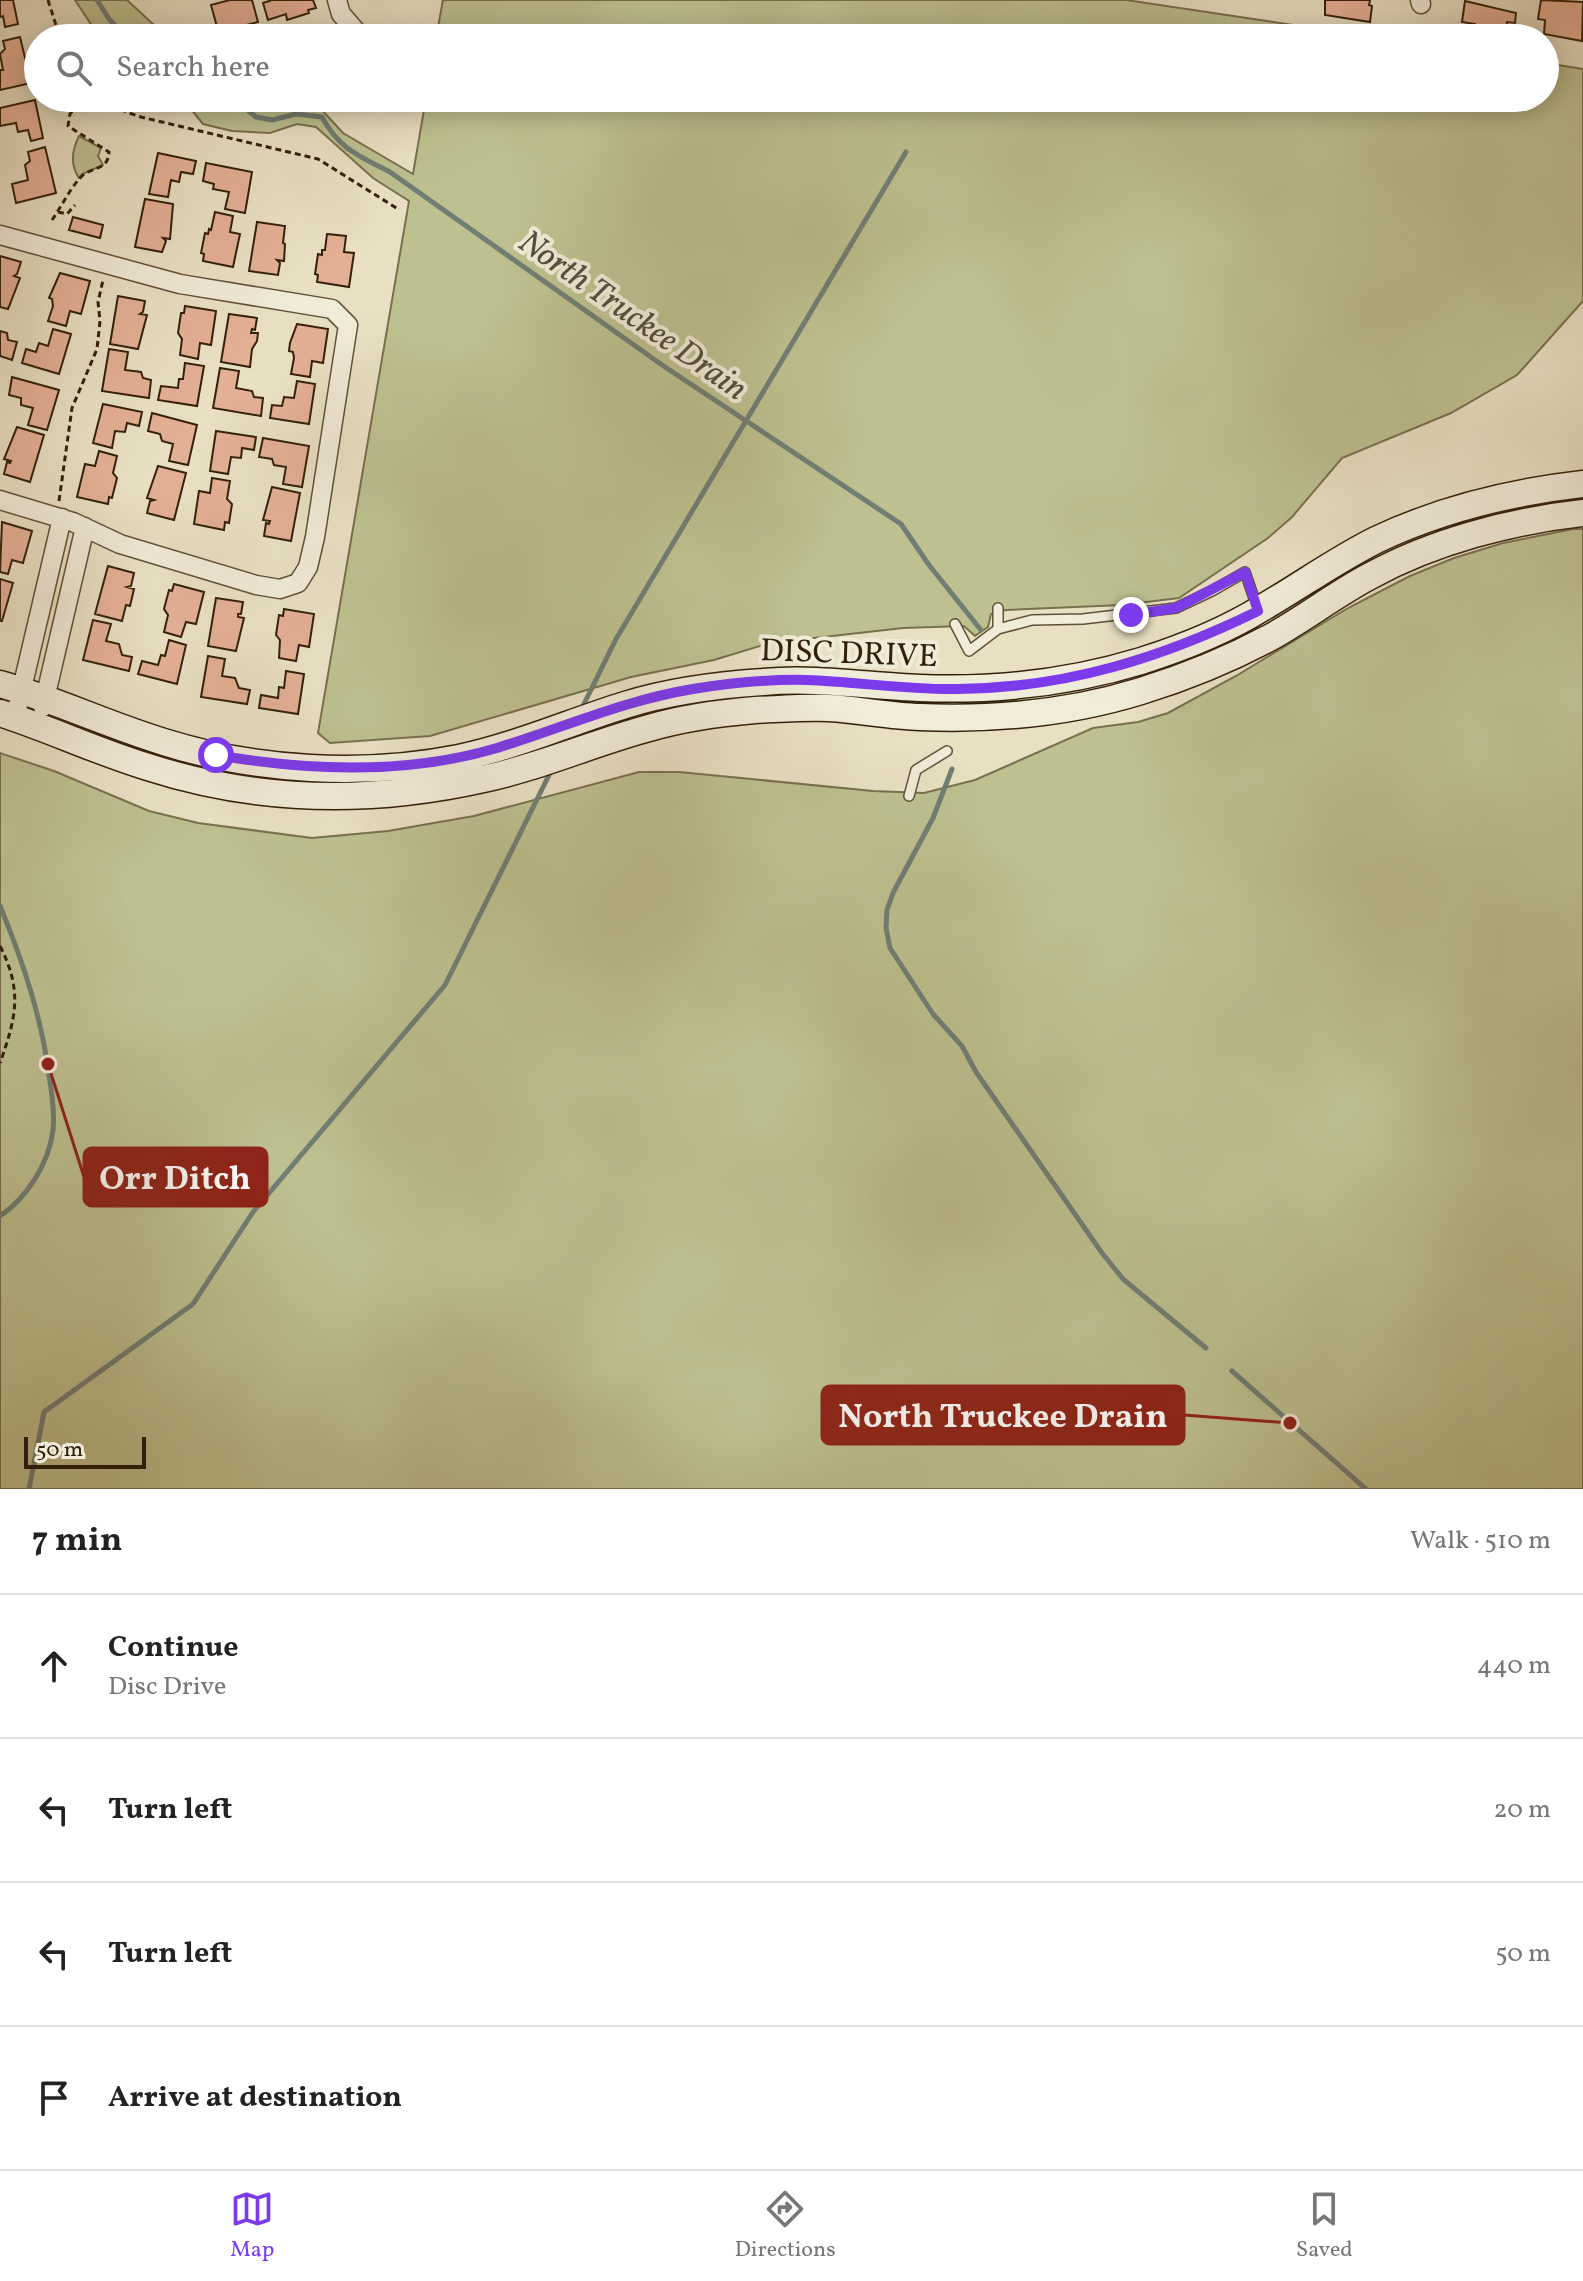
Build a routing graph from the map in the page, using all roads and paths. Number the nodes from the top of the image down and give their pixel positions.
1 (48, 0) edge
2 (337, 0) edge
3 (56, 24) edge
4 (350, 24) edge
5 (72, 112) edge
6 (126, 112) edge
7 (75, 205) dead end
8 (398, 209) dead end
9 (58, 212) junction
10 (52, 220) dead end
11 (0, 235) edge
12 (105, 274) dead end
13 (1583, 484) edge
14 (0, 500) edge
15 (1583, 513) edge
16 (59, 518) junction
17 (85, 527) junction
18 (46, 589) junction
19 (69, 595) junction
20 (998, 608) dead end
21 (1258, 611) junction
22 (955, 624) dead end
23 (998, 629) junction
24 (22, 691) edge
25 (18, 719) edge
26 (947, 751) dead end
27 (909, 796) dead end
28 (0, 946) edge
29 (6, 959) junction
30 (0, 965) edge
31 (0, 1063) edge

1 - 3 path
2 - 4 street
5 - 9 path
6 - 8 path
7 - 9 path
9 - 10 path
11 - 17 street
12 - 16 path
13 - 21 main road, DISC DRIVE
14 - 16 street
15 - 25 main road, DISC DRIVE
16 - 17 street
16 - 18 street
17 - 19 street
18 - 19 lane
18 - 24 street
19 - 24 street
20 - 23 lane
21 - 23 lane
21 - 24 main road, DISC DRIVE
22 - 23 lane
24 - 25 street
26 - 27 lane
28 - 29 path
29 - 30 path
29 - 31 path

